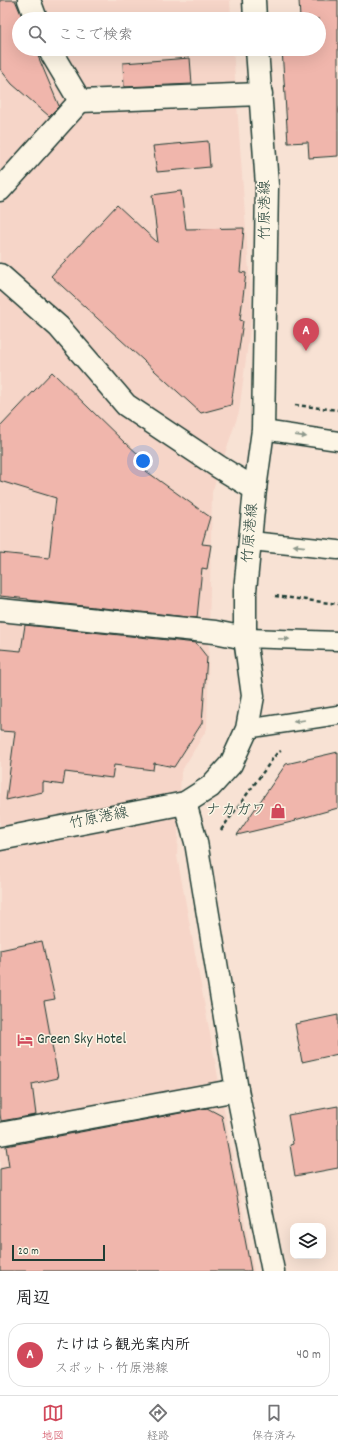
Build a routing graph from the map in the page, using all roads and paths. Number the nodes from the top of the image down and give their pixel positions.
1 (29, 0) edge
2 (254, 0) edge
3 (33, 12) edge
4 (255, 12) edge
5 (53, 56) edge
6 (258, 56) edge
7 (261, 94) junction
8 (80, 101) junction
9 (0, 190) edge
10 (0, 275) edge
11 (295, 405) dead end
12 (338, 410) edge
13 (263, 430) junction
14 (338, 441) edge
15 (255, 489) junction
16 (251, 541) junction
17 (338, 550) edge
18 (275, 596) dead end
19 (338, 604) edge
20 (0, 610) edge
21 (245, 638) junction
22 (338, 642) edge
23 (338, 715) edge
24 (247, 729) junction
25 (284, 750) dead end
26 (186, 802) junction
27 (221, 830) dead end
28 (0, 839) edge
29 (237, 1090) junction
30 (0, 1134) edge
31 (273, 1271) edge

1 - 3 street
2 - 4 street
5 - 8 street
6 - 7 street, 竹原港線
7 - 8 street
7 - 13 street, 竹原港線
8 - 9 street
10 - 15 street
11 - 12 path
13 -> 14 lane
13 - 15 street, 竹原港線
15 - 16 street, 竹原港線
17 -> 16 lane
16 - 21 street, 竹原港線
18 - 19 path
20 - 21 street
21 -> 22 lane
21 - 24 street, 竹原港線
23 -> 24 lane
24 - 26 street, 竹原港線
25 - 27 path
26 - 28 street, 竹原港線
26 - 29 street
29 - 30 street
29 - 31 street

